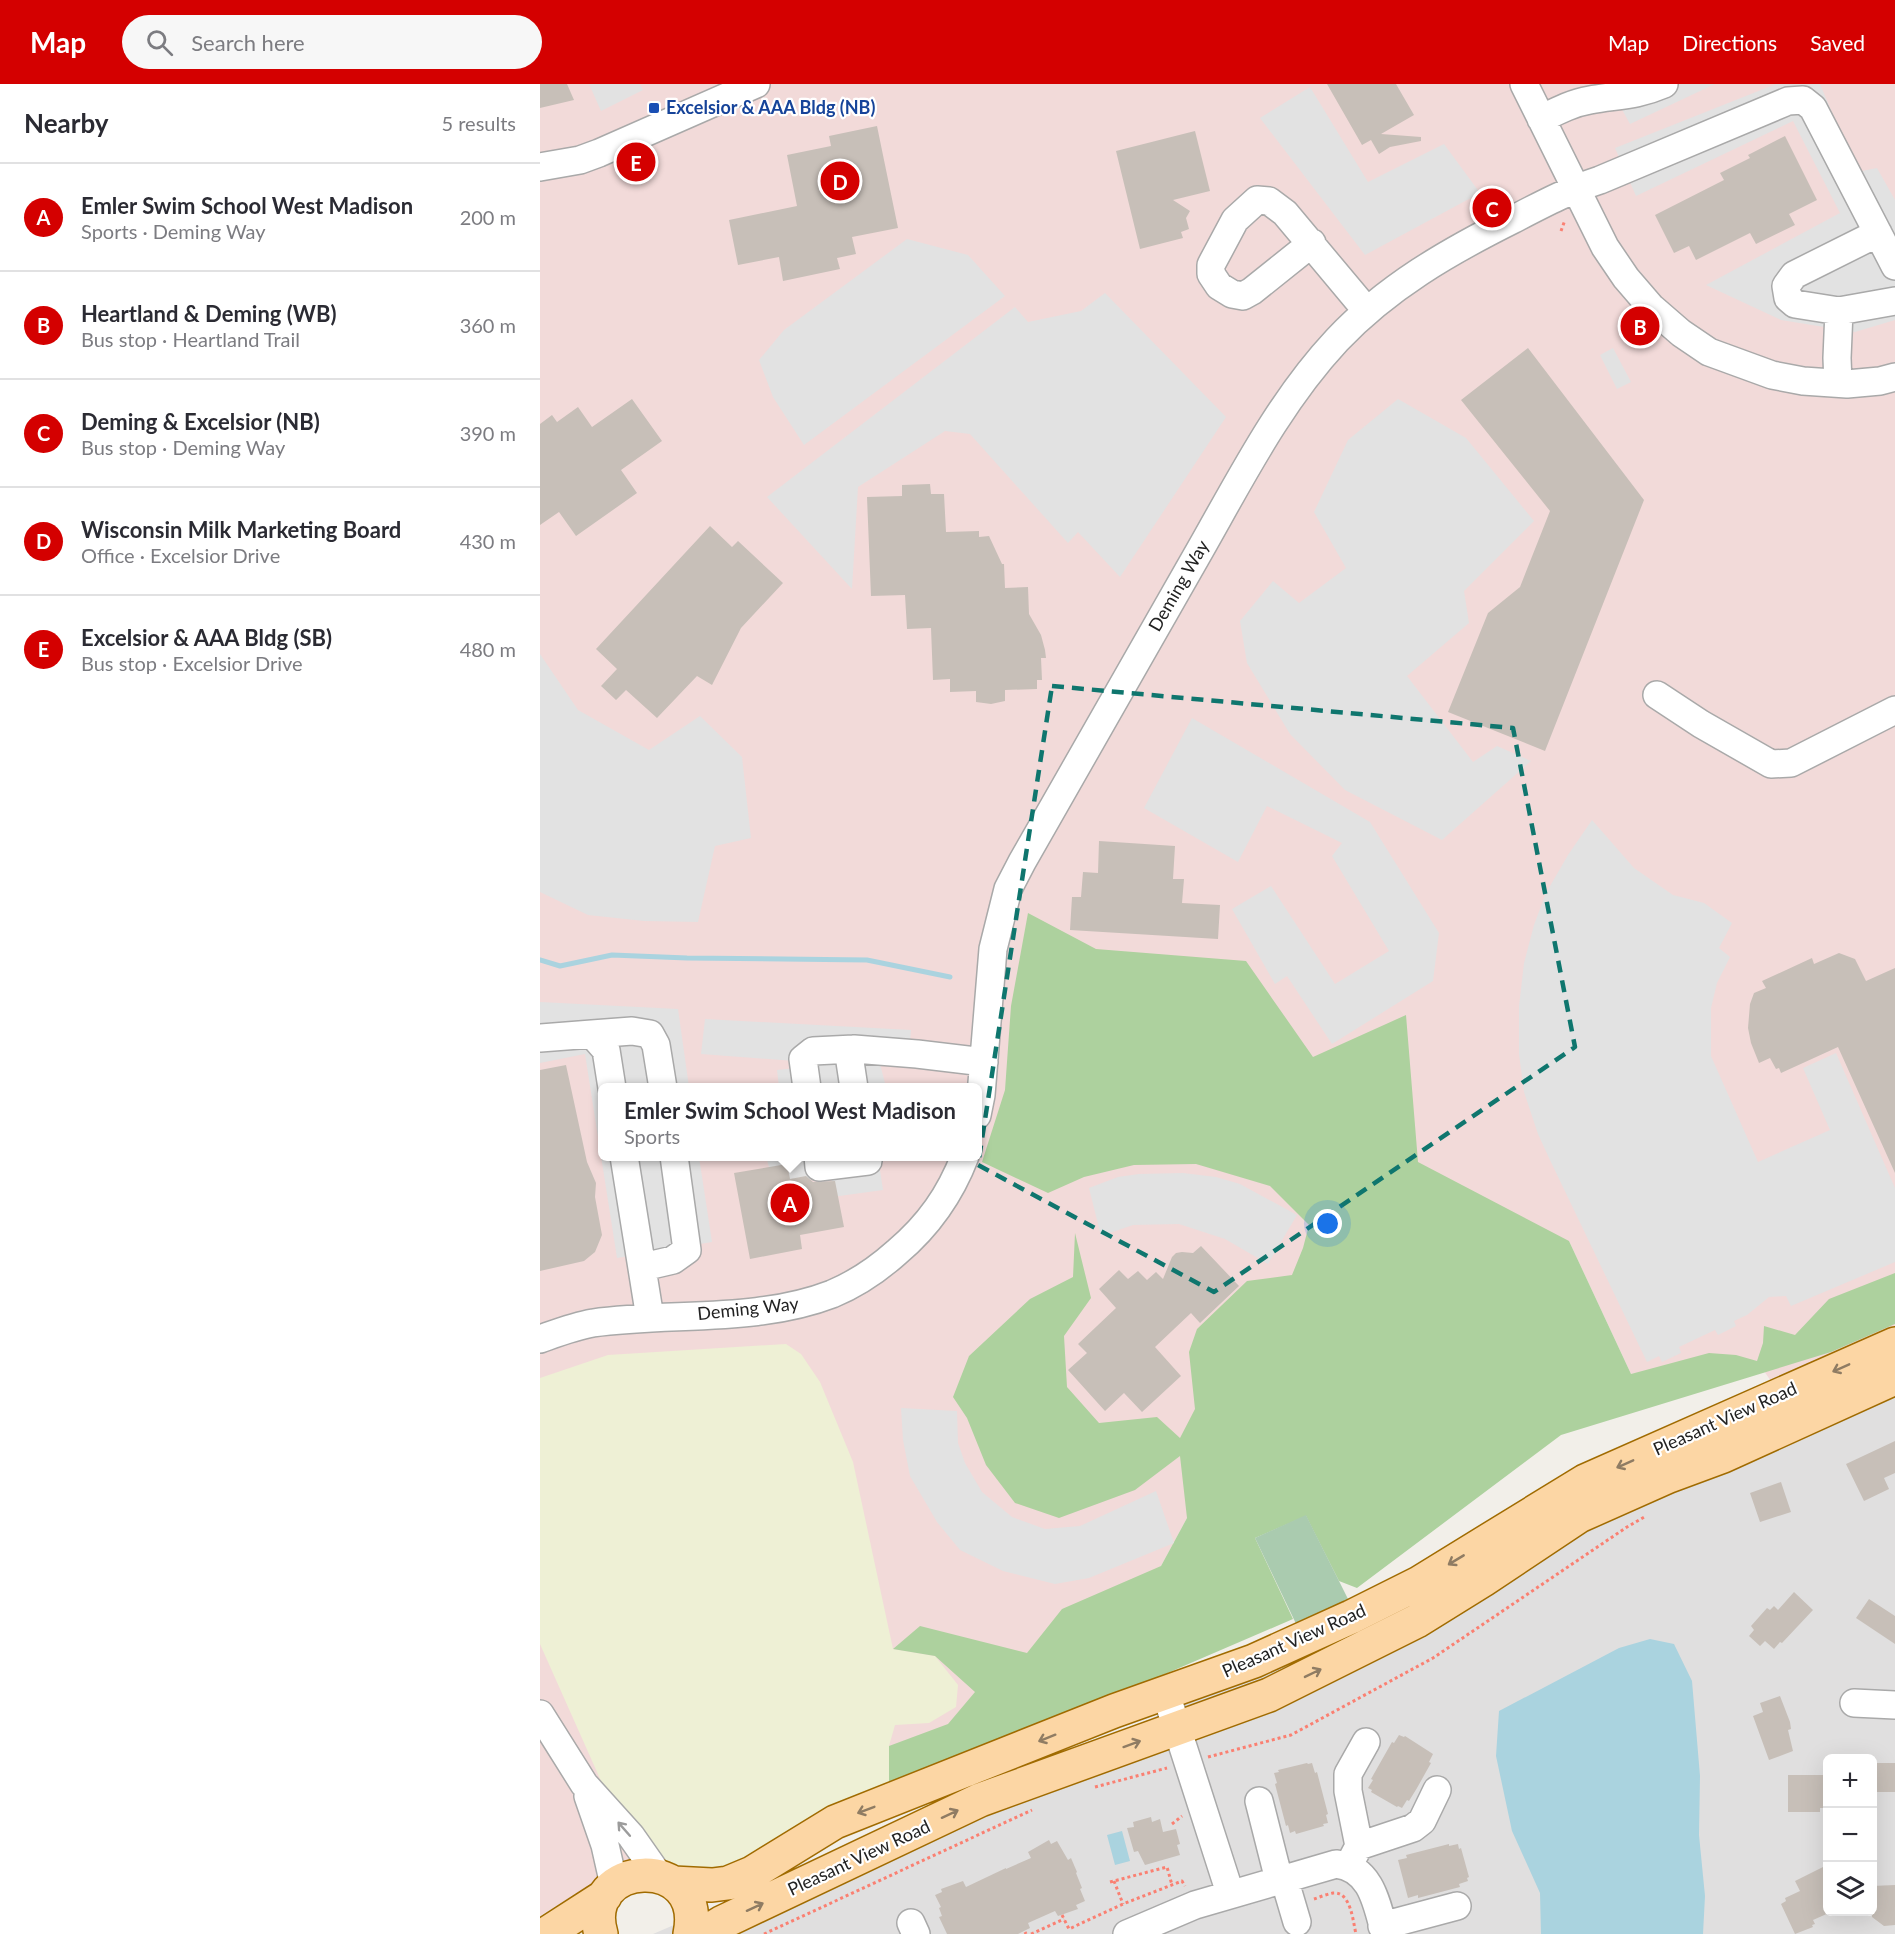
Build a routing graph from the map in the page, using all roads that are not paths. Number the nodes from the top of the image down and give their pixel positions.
1 (756, 84) edge
2 (1524, 84) edge
3 (1664, 84) edge
4 (1541, 119) junction
5 (540, 167) edge
6 (1575, 188) junction
7 (1878, 233) junction
8 (1312, 243) dead end
9 (1895, 266) edge
10 (1895, 302) edge
11 (1839, 310) junction
12 (1367, 311) junction
13 (1895, 377) edge
14 (1838, 383) junction
15 (1657, 695) dead end
16 (1895, 710) edge
17 (592, 1034) junction
18 (540, 1038) edge
19 (854, 1049) junction
20 (984, 1062) junction
21 (611, 1083) edge
22 (662, 1083) edge
23 (806, 1083) edge
24 (853, 1083) edge
25 (982, 1083) edge
26 (625, 1161) edge
27 (675, 1161) edge
28 (818, 1161) edge
29 (868, 1161) edge
30 (963, 1161) edge
31 (643, 1268) junction
32 (650, 1318) junction
33 (540, 1339) edge
34 (1895, 1344) edge
35 (1895, 1378) edge
36 (1166, 1694) junction
37 (1854, 1703) dead end
38 (1895, 1705) edge
39 (540, 1714) edge
40 (1177, 1728) junction
41 (1366, 1742) dead end
42 (584, 1784) junction
43 (1437, 1790) dead end
44 (1259, 1802) dead end
45 (1354, 1855) junction
46 (666, 1879) junction
47 (1282, 1879) junction
48 (610, 1891) junction
49 (1230, 1893) junction
50 (1457, 1906) dead end
51 (1297, 1922) dead end
52 (1174, 1924) edge
53 (1383, 1930) edge
54 (546, 1934) edge
55 (601, 1934) edge
56 (690, 1934) edge
57 (703, 1934) edge
58 (1127, 1934) edge

1 - 5 street
2 - 4 street
3 - 4 street
4 - 6 street
6 - 7 street, Deming Way
6 - 12 street, Deming Way
6 - 14 street
7 - 9 street
7 - 11 street
8 - 12 street
10 - 11 street
11 - 14 street
12 - 20 street, Deming Way
13 - 14 street
15 - 16 street
17 - 18 street
17 - 21 street
17 - 22 street
19 - 20 street
19 - 23 street
19 - 24 street
20 - 25 street, Deming Way
26 - 31 street
27 - 31 street
28 - 29 street
30 - 32 street, Deming Way
31 - 32 street
32 - 33 street, Deming Way
34 -> 36 main road, Pleasant View Road
40 -> 35 main road, Pleasant View Road
36 - 40 street
36 -> 46 main road, Pleasant View Road
37 - 38 street
39 - 42 street
40 - 49 street
57 -> 40 main road, Pleasant View Road
41 - 45 street
46 -> 42 street
42 - 48 street
43 - 45 street
44 - 47 street
45 - 47 street
45 - 53 street
46 - 48 main road, Pleasant View Road
46 - 56 main road
47 - 49 street
47 - 51 street
48 - 54 main road
48 - 55 main road
49 - 52 street
50 - 53 street
52 - 58 street

